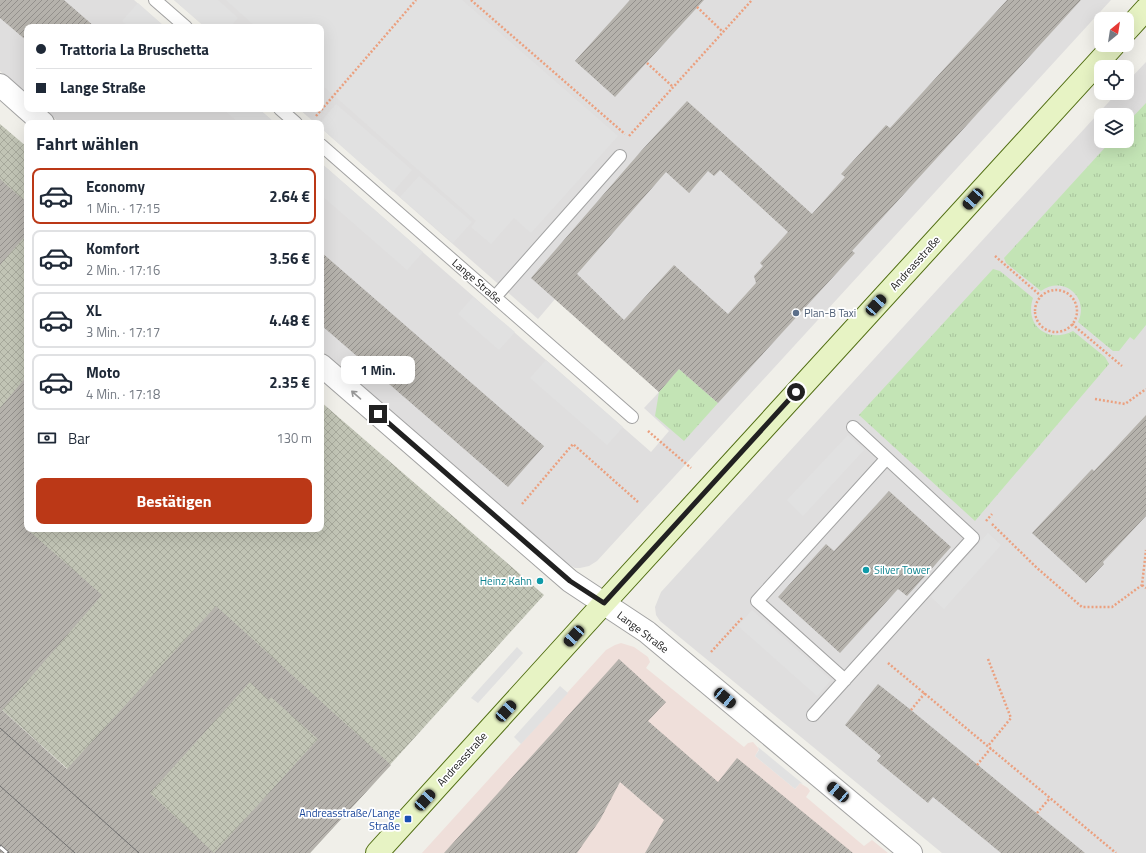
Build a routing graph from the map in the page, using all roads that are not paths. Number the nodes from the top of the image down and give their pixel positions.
1 (155, 0) edge
2 (1146, 9) edge
3 (1134, 22) edge
4 (183, 24) edge
5 (1108, 52) edge
6 (0, 85) edge
7 (24, 106) edge
8 (30, 112) edge
9 (283, 112) edge
10 (40, 120) edge
11 (293, 120) edge
12 (324, 148) edge
13 (620, 156) dead end
14 (495, 297) junction
15 (324, 368) edge
16 (632, 417) road end
17 (852, 427) dead end
18 (886, 458) junction
19 (604, 603) junction
20 (845, 680) junction
21 (813, 715) dead end
22 (377, 853) edge
23 (911, 853) edge

1 - 4 lane
2 - 3 street
5 - 19 street, Andreasstraße
6 - 7 street
8 - 10 street
9 - 11 lane
12 - 14 lane, Lange Straße
13 - 14 lane
14 - 16 lane, Lange Straße
19 -> 15 street, Lange Straße
17 - 18 lane
18 - 20 lane
18 - 20 lane
19 - 22 street, Andreasstraße
19 - 23 street, Lange Straße
20 - 21 lane

